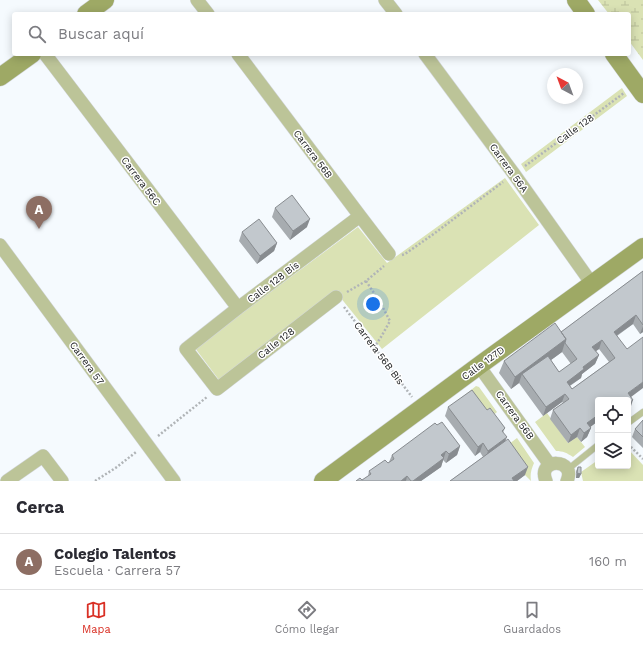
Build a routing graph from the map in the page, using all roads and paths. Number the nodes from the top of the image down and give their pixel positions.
1 (104, 0) edge
2 (197, 0) edge
3 (385, 0) edge
4 (576, 0) edge
5 (89, 12) edge
6 (206, 12) edge
7 (394, 12) edge
8 (585, 12) edge
9 (29, 56) edge
10 (47, 56) edge
11 (240, 56) edge
12 (426, 56) edge
13 (615, 56) edge
14 (0, 77) edge
15 (639, 89) edge
16 (514, 174) junction
17 (360, 216) junction
18 (0, 245) edge
19 (643, 247) edge
20 (389, 254) junction
21 (366, 281) junction
22 (592, 284) junction
23 (336, 297) junction
24 (238, 308) junction
25 (375, 346) junction
26 (186, 348) joint
27 (479, 366) junction
28 (421, 409) junction
29 (643, 412) edge
30 (631, 421) edge
31 (631, 447) edge
32 (595, 448) edge
33 (643, 459) edge
34 (550, 464) junction
35 (567, 475) edge
36 (7, 481) edge
37 (62, 481) edge
38 (174, 481) edge
39 (323, 481) edge
40 (546, 481) edge

1 - 5 street
2 - 6 street
3 - 7 street
4 - 8 street
9 - 14 street
10 - 24 street, Carrera 56C
11 - 17 street, Carrera 56B
12 - 16 street, Carrera 56A
13 - 15 street
15 - 16 path, Calle 128
16 - 20 path, Calle 128
16 - 22 street, Carrera 56A
17 - 20 street, Carrera 56B
17 - 24 street, Calle 128 Bis
18 - 38 street, Carrera 57
19 - 22 street, Calle 127D
20 - 21 path
21 - 23 path
21 - 25 path
22 - 27 street, Calle 127D
23 - 25 path, Carrera 56B Bis
23 - 26 street, Calle 128
24 - 26 street, Calle 128 Bis
25 - 28 path, Carrera 56B Bis
27 - 28 street, Calle 127D
27 - 34 street, Carrera 56B
28 - 39 street, Calle 127D
29 - 30 lane
31 - 33 path
32 - 35 lane
34 - 35 street
34 - 40 street
36 - 37 street

